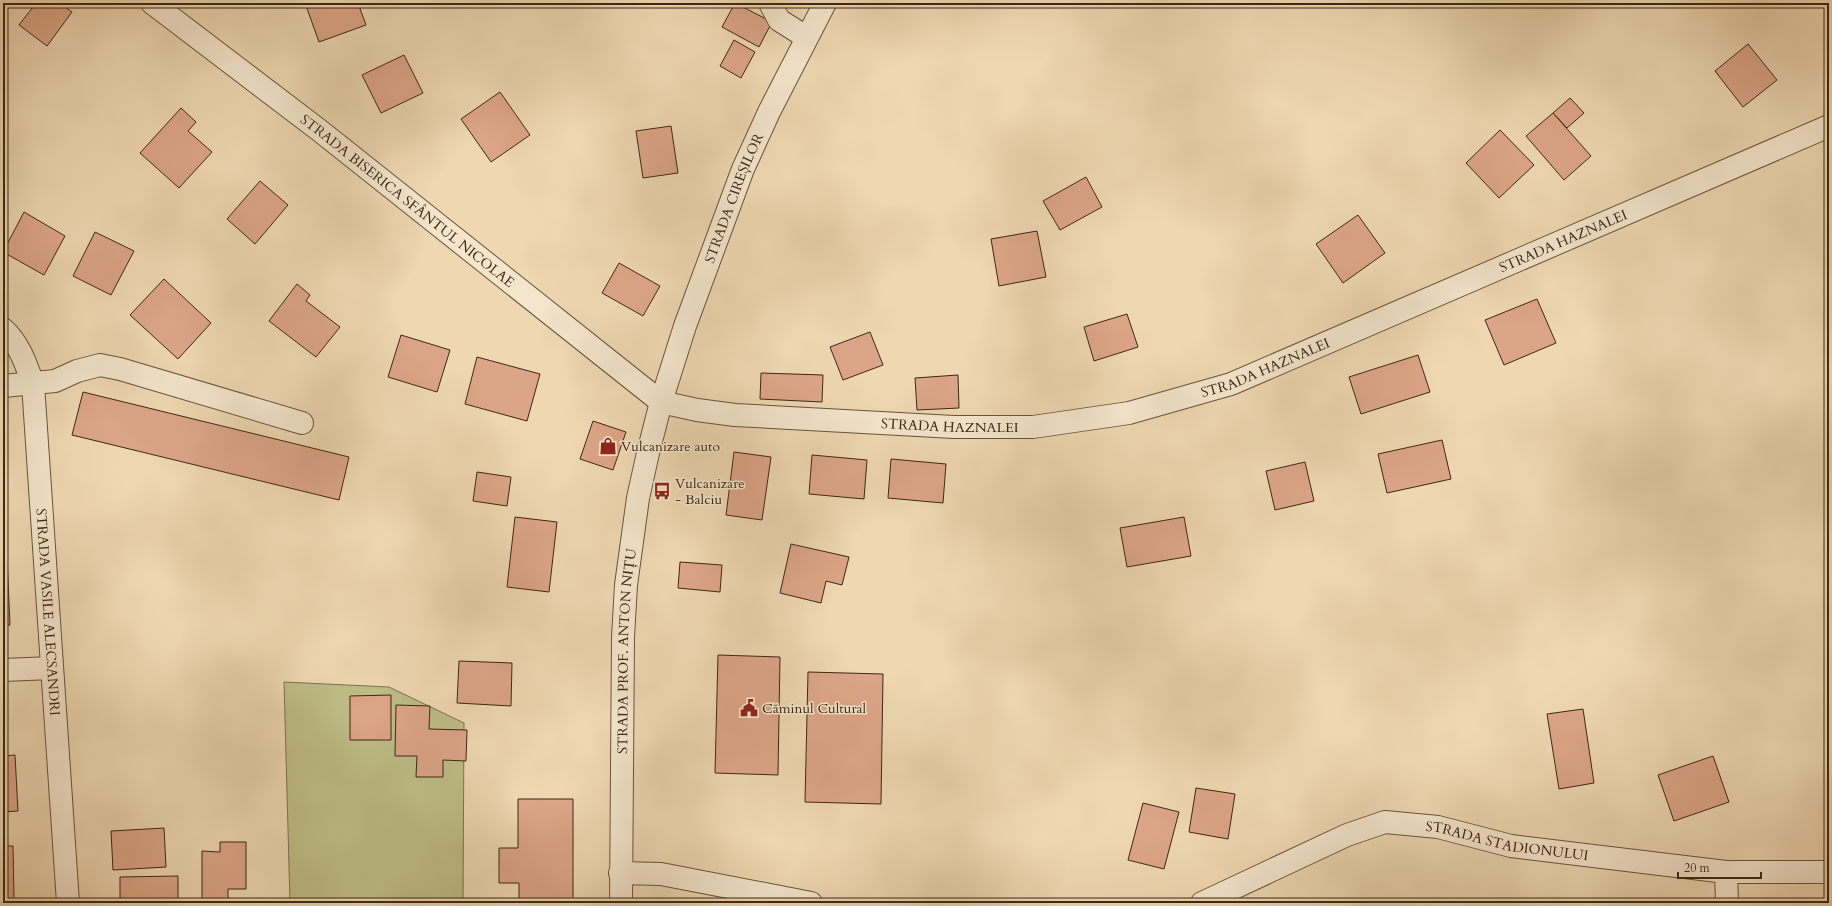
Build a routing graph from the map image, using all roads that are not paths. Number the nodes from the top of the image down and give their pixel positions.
1 (152, 3) edge
2 (770, 3) edge
3 (825, 3) edge
4 (806, 37) junction
5 (1829, 126) edge
6 (3, 329) edge
7 (33, 384) junction
8 (3, 386) edge
9 (661, 402) junction
10 (302, 423) dead end
11 (52, 668) junction
12 (3, 670) edge
13 (1726, 872) junction
14 (1829, 872) edge
15 (620, 874) junction
16 (68, 903) edge
17 (621, 903) edge
18 (811, 903) edge
19 (1202, 903) edge
20 (1727, 903) edge

1 - 9 street, STRADA BISERICA SFÂNTUL NICOLAE
2 - 4 street
3 - 4 street, STRADA CIREȘILOR
4 - 9 street, STRADA CIREȘILOR
5 - 9 street, STRADA HAZNALEI
6 - 7 street, STRADA VASILE ALECSANDRI
7 - 8 street
7 - 10 street
7 - 11 street, STRADA VASILE ALECSANDRI
9 - 15 street, STRADA PROF. ANTON NIȚU
11 - 12 street
11 - 16 street, STRADA VASILE ALECSANDRI
13 - 14 street, STRADA STADIONULUI
13 - 19 street, STRADA STADIONULUI
13 - 20 street
15 - 17 street, STRADA PROF. ANTON NIȚU
15 - 18 street

